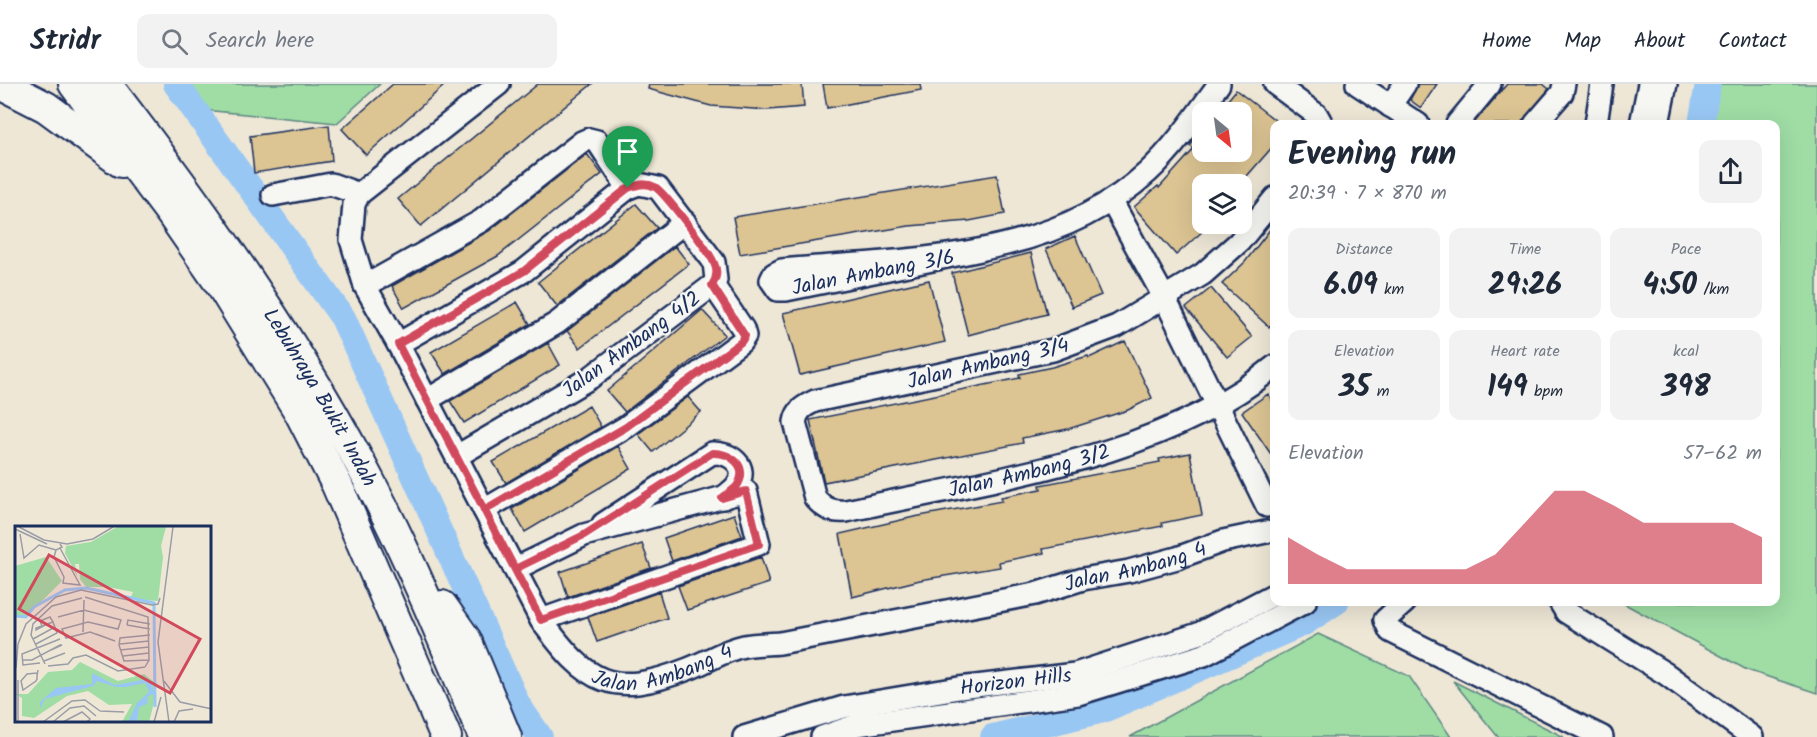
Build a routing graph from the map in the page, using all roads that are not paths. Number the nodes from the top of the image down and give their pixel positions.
1 (1, 84) edge
2 (74, 84) edge
3 (106, 84) edge
4 (119, 84) edge
5 (499, 84) edge
6 (1219, 84) edge
7 (1275, 84) edge
8 (1357, 84) edge
9 (1404, 84) edge
10 (1564, 84) edge
11 (1602, 84) edge
12 (1649, 84) edge
13 (1666, 84) edge
14 (1488, 85) edge
15 (1390, 106) junction
16 (1320, 120) edge
17 (1412, 120) edge
18 (1459, 120) edge
19 (1538, 120) edge
20 (1597, 120) edge
21 (1642, 120) edge
22 (1659, 120) edge
23 (169, 166) junction
24 (628, 188) junction
25 (359, 194) junction
26 (273, 195) dead end
27 (1112, 201) junction
28 (1270, 204) edge
29 (171, 213) junction
30 (684, 222) junction
31 (981, 250) junction
32 (712, 285) junction
33 (365, 286) junction
34 (1165, 300) junction
35 (398, 344) junction
36 (1270, 369) edge
37 (427, 400) junction
38 (1216, 405) junction
39 (457, 456) junction
40 (722, 498) junction
41 (1270, 503) edge
42 (1270, 506) edge
43 (484, 510) junction
44 (833, 512) joint
45 (1270, 534) edge
46 (584, 535) junction
47 (410, 562) junction
48 (515, 569) junction
49 (1270, 597) edge
50 (1297, 606) edge
51 (1401, 606) edge
52 (1562, 606) edge
53 (541, 620) junction
54 (446, 737) edge
55 (484, 737) edge
56 (506, 737) edge
57 (744, 737) edge
58 (822, 737) edge
59 (1602, 737) edge
60 (1752, 737) edge

1 - 29 highway
2 - 29 highway, Lebuhraya Bukit Indah
3 - 23 highway, Lebuhraya Bukit Indah
4 - 23 highway
5 - 25 street
6 - 27 street, Jalan Ambang 3/6
7 - 16 street
8 - 15 street
9 - 15 street
10 - 19 street
11 - 20 street
12 - 21 street
13 - 22 street
14 - 18 street
15 - 17 street
23 - 47 highway, Lebuhraya Bukit Indah
24 - 30 street
24 - 33 street
24 - 35 street
25 - 26 street
25 - 33 street, Jalan Ambang 4
27 - 31 street, Jalan Ambang 3/6
27 - 34 street
28 - 34 street, Jalan Ambang 3/4
29 - 54 highway, Lebuhraya Bukit Indah
30 - 32 street
30 - 37 street
31 - 31 street, Jalan Ambang 3/6
32 - 39 street, Jalan Ambang 4/2
32 - 43 street
33 - 35 street, Jalan Ambang 4
34 - 38 street
34 - 44 street, Jalan Ambang 3/4
35 - 37 street, Jalan Ambang 4
36 - 38 street, Jalan Ambang 3/2
37 - 39 street, Jalan Ambang 4
38 - 41 street
38 - 44 street, Jalan Ambang 3/2
39 - 43 street, Jalan Ambang 4
40 - 46 street
40 - 46 street
40 - 53 street
42 - 45 street
43 - 48 street, Jalan Ambang 4
45 - 53 street, Jalan Ambang 4
46 - 48 street
47 - 55 highway, Lebuhraya Bukit Indah
47 - 56 highway
48 - 53 street, Jalan Ambang 4
49 - 57 street, Horizon Hills
50 - 58 street, Horizon Hills
51 - 59 street
52 - 60 street

